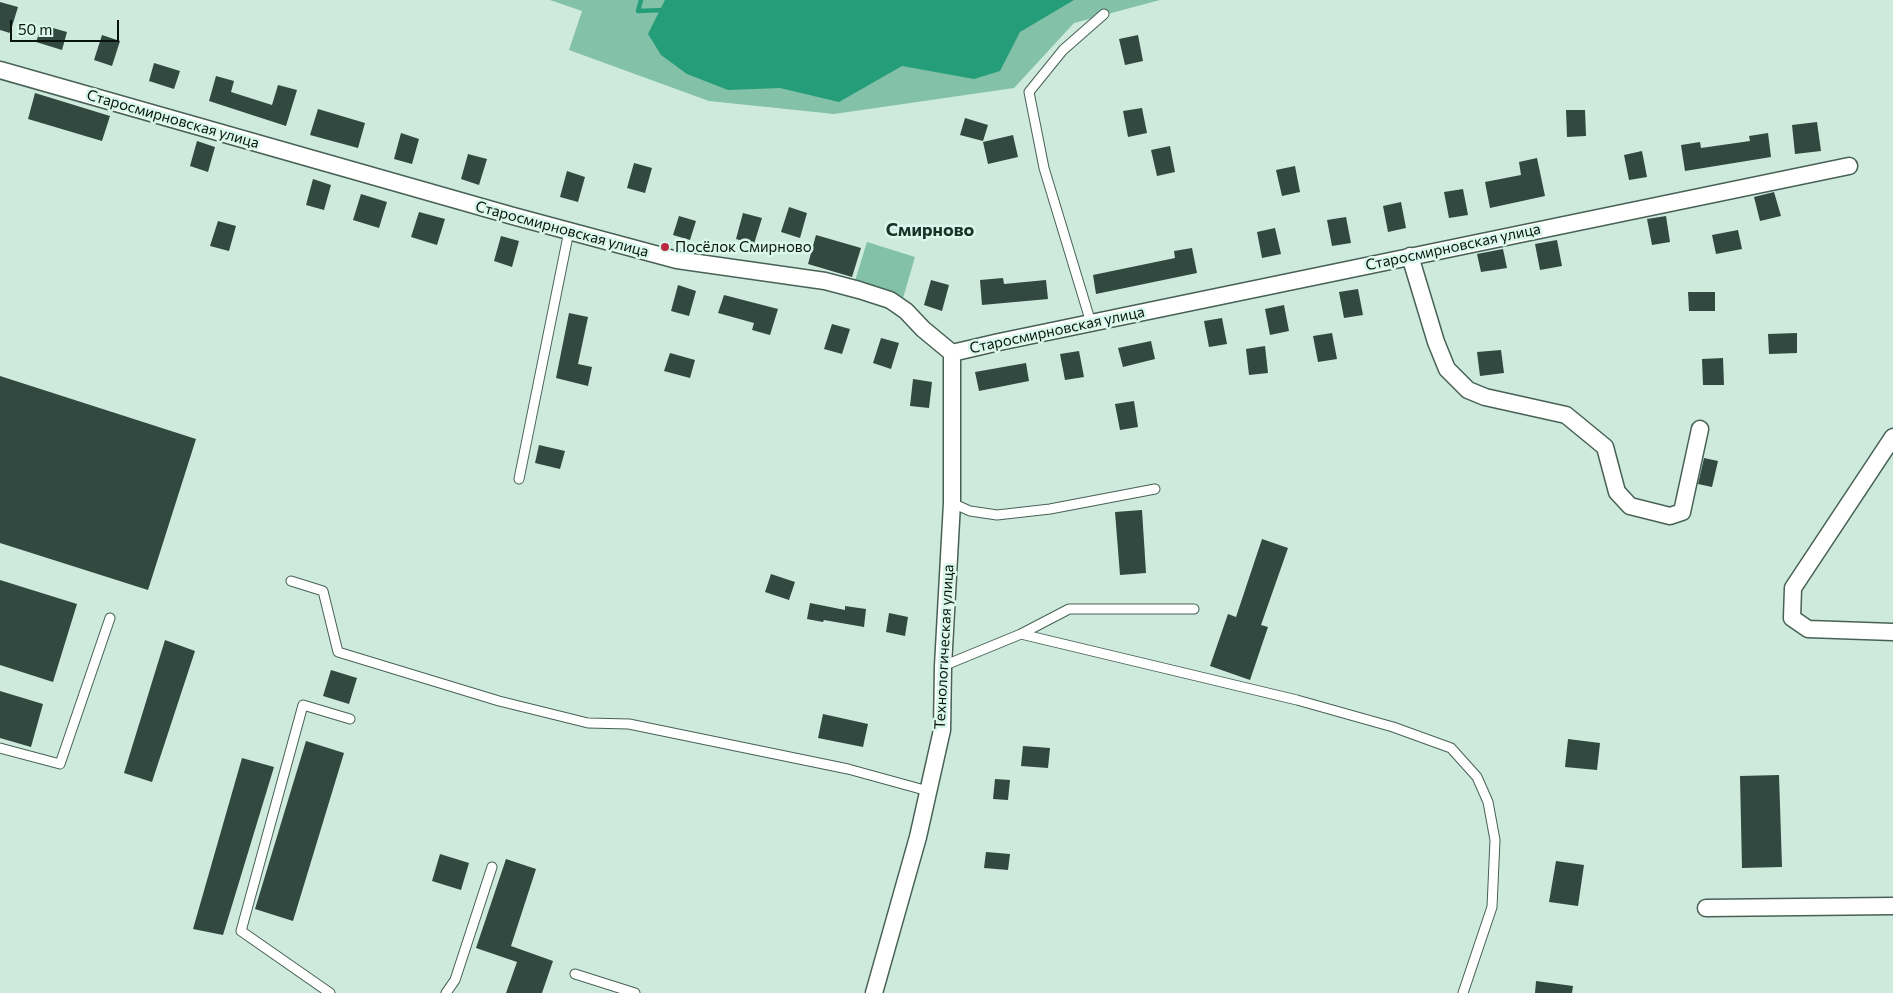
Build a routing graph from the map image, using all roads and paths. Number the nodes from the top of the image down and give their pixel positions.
1 (1104, 14) dead end
2 (0, 70) edge
3 (1850, 166) dead end
4 (569, 231) junction
5 (1410, 256) junction
6 (1091, 323) junction
7 (952, 353) junction
8 (1700, 428) dead end
9 (1893, 438) edge
10 (519, 479) dead end
11 (1155, 488) dead end
12 (952, 503) junction
13 (291, 581) dead end
14 (1194, 609) dead end
15 (110, 618) dead end
16 (1893, 632) edge
17 (1021, 634) junction
18 (943, 666) junction
19 (350, 719) dead end
20 (0, 748) edge
21 (928, 791) junction
22 (492, 867) dead end
23 (1893, 906) edge
24 (1706, 908) dead end
25 (575, 974) dead end
26 (330, 993) edge
27 (446, 993) edge
28 (635, 993) edge
29 (874, 993) edge
30 (1463, 993) edge

1 - 6 lane
2 - 4 street, Старосмирновская улица
3 - 5 street, Старосмирновская улица
4 - 7 street, Старосмирновская улица
4 - 10 lane
5 - 6 street, Старосмирновская улица
5 - 8 street
6 - 7 street, Старосмирновская улица
7 - 12 street, Технологическая улица
9 - 16 street
11 - 12 lane
12 - 18 street, Технологическая улица
13 - 21 lane
14 - 17 lane
15 - 20 lane
17 - 18 lane
17 - 30 lane
18 - 21 street, Технологическая улица
19 - 26 lane
21 - 29 street, Технологическая улица
22 - 27 lane
23 - 24 street
25 - 28 lane

